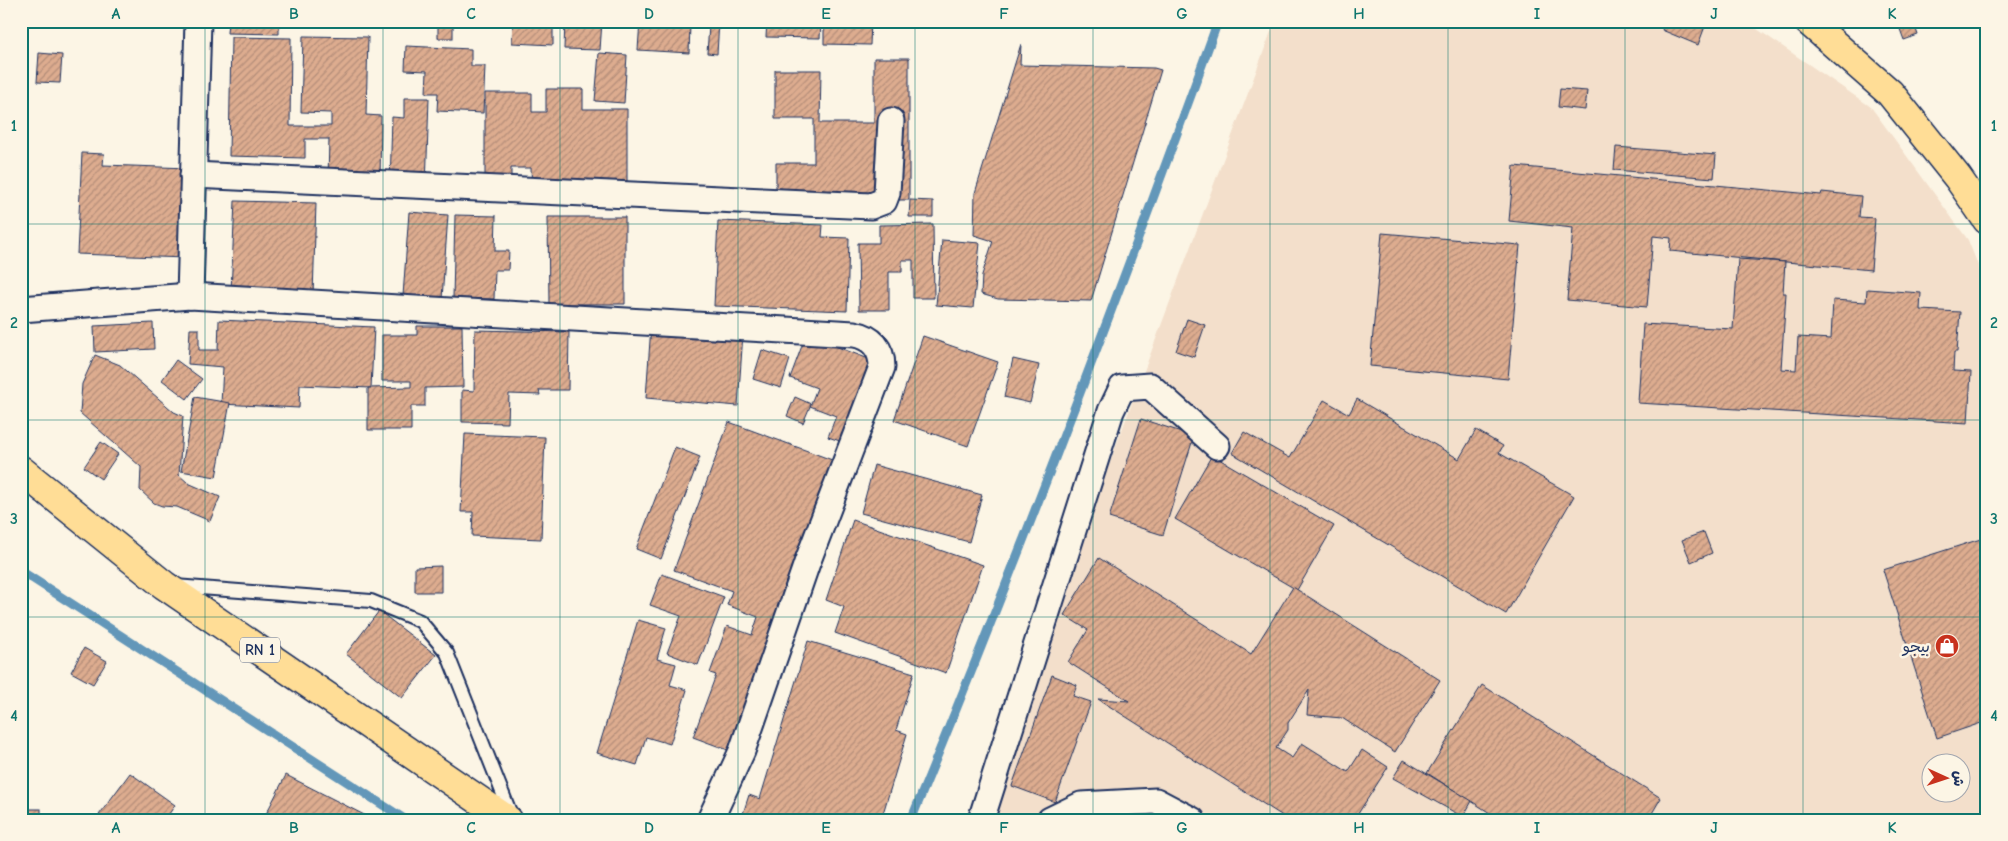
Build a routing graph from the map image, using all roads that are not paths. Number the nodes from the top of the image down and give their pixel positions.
1 (198, 21) edge
2 (1808, 21) edge
3 (891, 121) dead end
4 (193, 175) junction
5 (1987, 220) edge
6 (190, 296) junction
7 (21, 309) edge
8 (1217, 446) dead end
9 (21, 470) edge
10 (164, 585) junction
11 (508, 820) edge
12 (513, 820) edge
13 (710, 820) edge
14 (981, 820) edge
15 (1050, 820) edge
16 (1192, 820) edge

1 - 4 street
2 - 5 main road
3 - 4 street
4 - 6 street
6 - 7 street
6 - 13 street
8 - 14 street
9 - 10 main road, RN 1
10 - 11 main road, RN 1
10 - 12 lane
15 - 16 street

